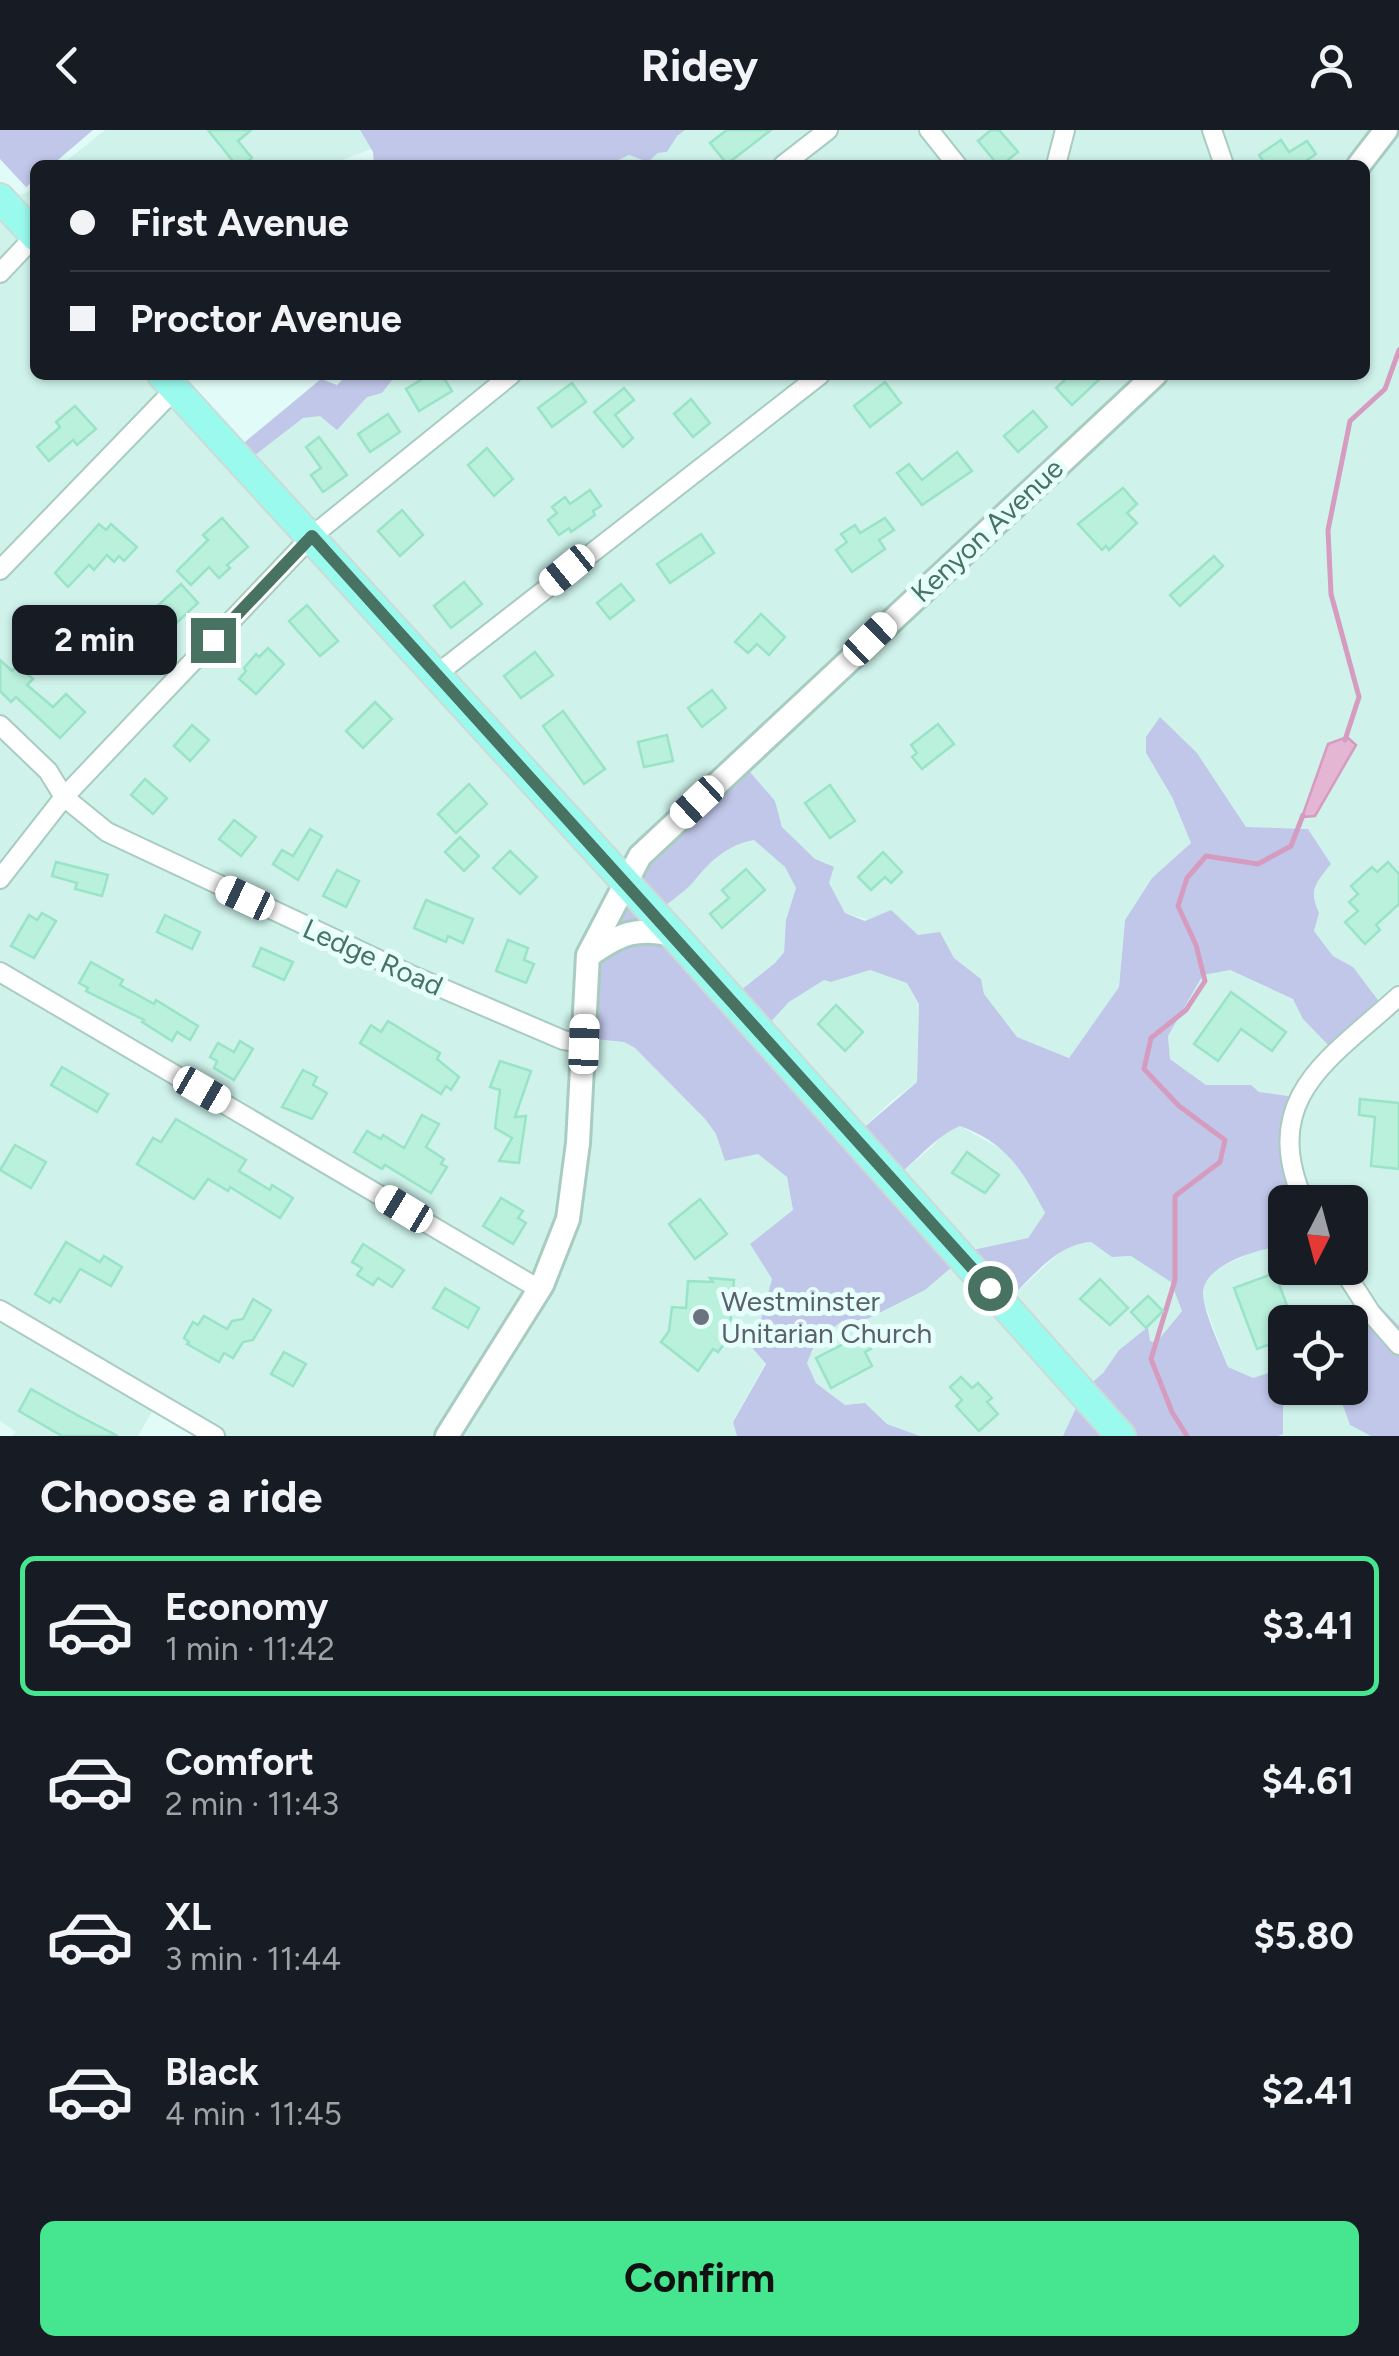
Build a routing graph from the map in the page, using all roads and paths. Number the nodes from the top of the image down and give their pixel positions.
1 (828, 130) edge
2 (929, 130) edge
3 (1065, 130) edge
4 (1212, 130) edge
5 (1386, 130) edge
6 (790, 160) edge
7 (954, 160) edge
8 (1057, 160) edge
9 (1222, 160) edge
10 (1363, 160) edge
11 (0, 198) edge
12 (30, 231) edge
13 (30, 241) edge
14 (0, 273) edge
15 (506, 380) edge
16 (814, 380) edge
17 (1150, 380) edge
18 (169, 382) edge
19 (312, 536) junction
20 (0, 570) edge
21 (437, 674) junction
22 (0, 725) edge
23 (64, 798) junction
24 (0, 879) edge
25 (625, 881) junction
26 (674, 934) junction
27 (588, 956) junction
28 (0, 972) edge
29 (1399, 996) edge
30 (584, 1044) junction
31 (1297, 1185) edge
32 (1353, 1285) edge
33 (539, 1288) junction
34 (0, 1310) edge
35 (1399, 1345) edge
36 (215, 1436) edge
37 (447, 1436) edge
38 (1121, 1436) edge

1 - 6 street
2 - 7 street
3 - 8 street
4 - 9 street
5 - 10 street
11 - 12 main road
13 - 14 street
15 - 19 street
16 - 21 street
17 - 25 street, Kenyon Avenue
18 - 19 main road
18 - 20 street
19 - 21 main road
19 - 23 street
21 - 25 main road
22 - 23 street, Ledge Road
23 - 24 street
23 - 30 street, Ledge Road
25 - 26 main road
25 - 27 street, Kenyon Avenue
26 - 27 street
26 - 38 main road
27 - 30 street, Kenyon Avenue
28 - 33 street
29 - 31 street
30 - 33 street, Kenyon Avenue
32 - 35 street
33 - 37 street, Kenyon Avenue
34 - 36 street

